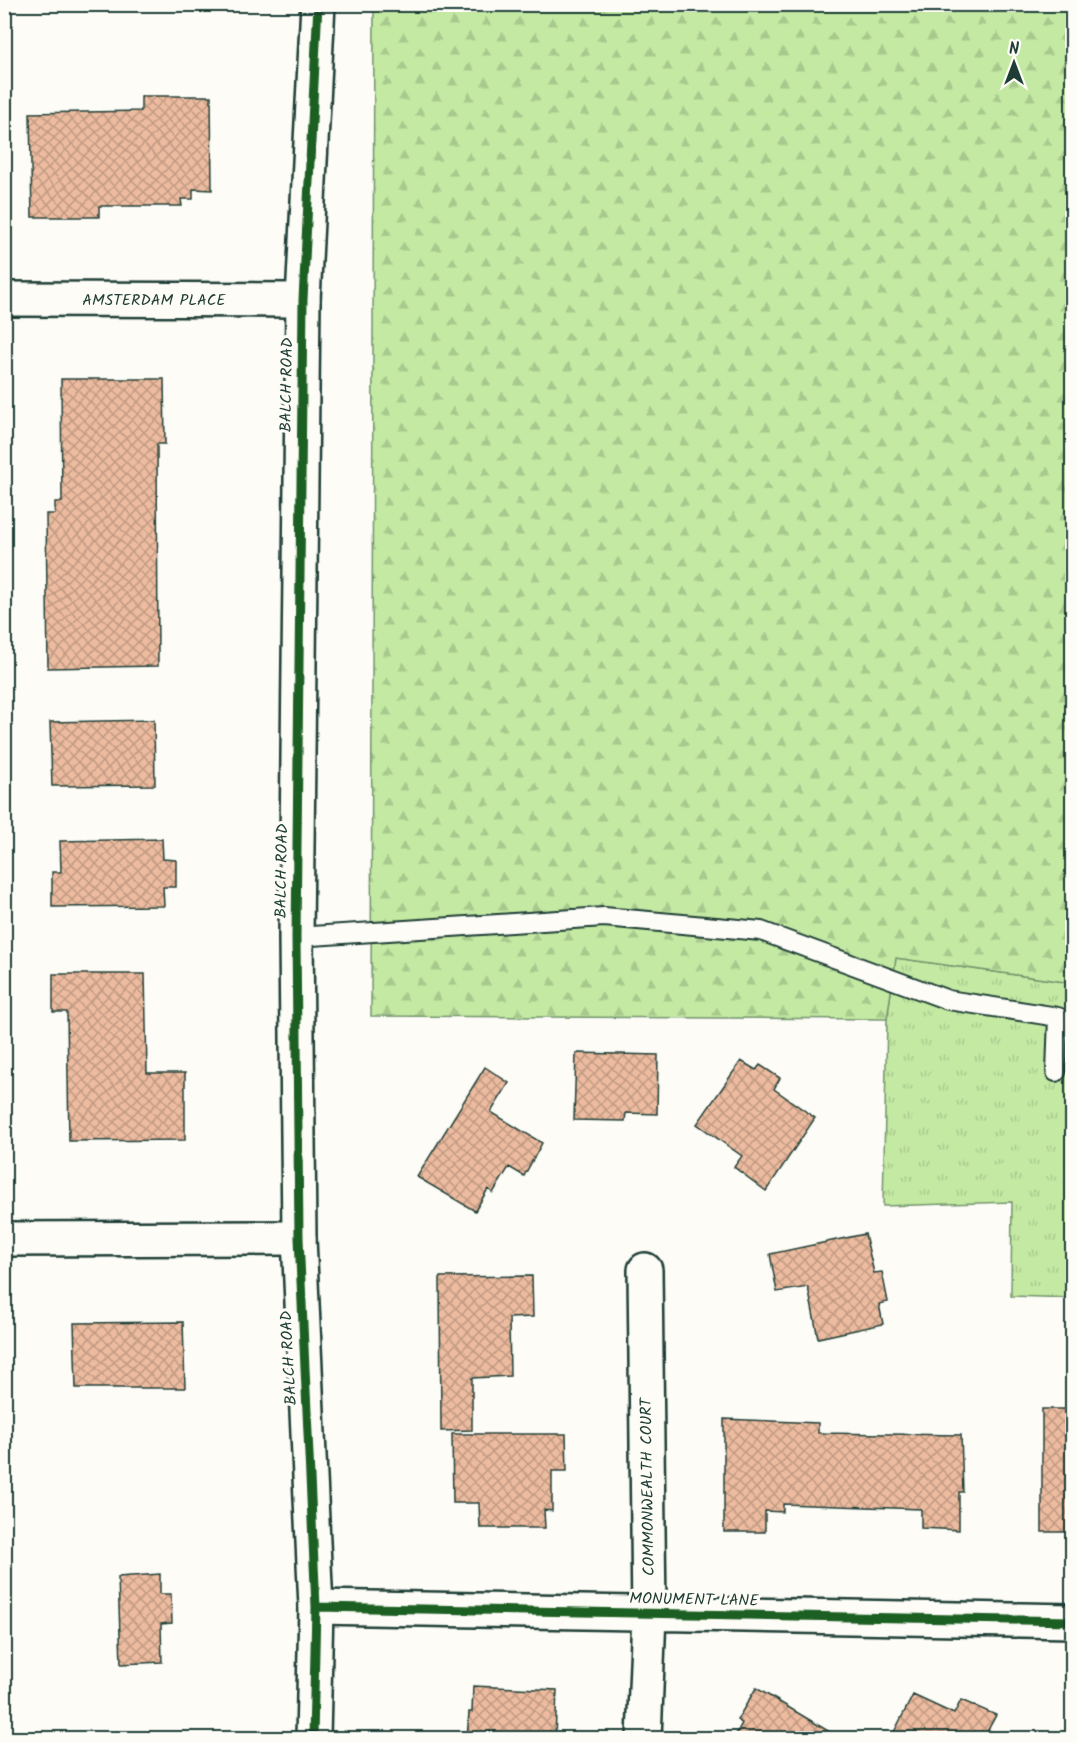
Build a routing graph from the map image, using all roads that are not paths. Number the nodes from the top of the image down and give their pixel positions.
1 (318, 4) edge
2 (4, 299) edge
3 (303, 300) junction
4 (296, 937) junction
5 (1056, 1072) dead end
6 (299, 1238) junction
7 (4, 1239) edge
8 (645, 1270) dead end
9 (316, 1607) junction
10 (649, 1615) junction
11 (1072, 1621) edge
12 (313, 1738) edge
13 (644, 1738) edge

1 - 3 street, BALCH ROAD
2 - 3 street, AMSTERDAM PLACE
3 - 4 street, BALCH ROAD
4 - 5 lane
4 - 6 street, BALCH ROAD
6 - 7 street
6 - 9 street, BALCH ROAD
8 - 10 street, COMMONWEALTH COURT
9 - 10 street, MONUMENT LANE
9 - 12 street, BALCH ROAD
10 - 11 street, MONUMENT LANE
10 - 13 street, COMMONWEALTH COURT

